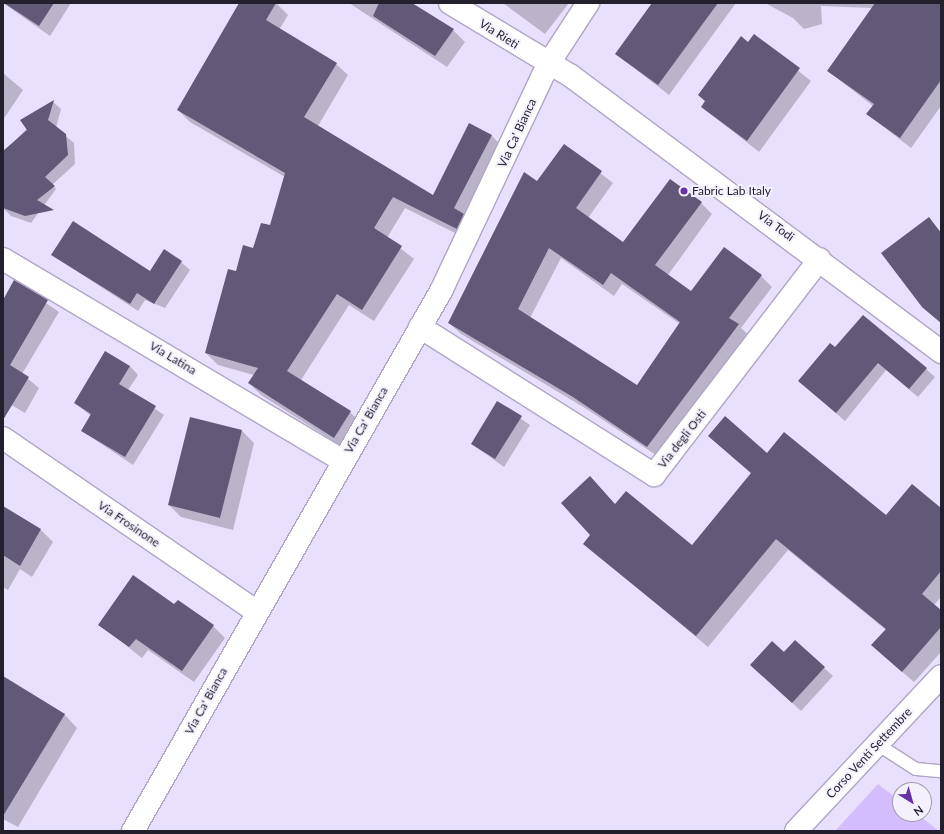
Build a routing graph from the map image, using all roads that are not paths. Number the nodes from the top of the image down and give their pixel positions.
1 (450, 3) edge
2 (588, 3) edge
3 (549, 63) junction
4 (3, 259) edge
5 (820, 259) junction
6 (420, 327) junction
7 (941, 352) edge
8 (3, 438) edge
9 (342, 460) junction
10 (256, 611) junction
11 (941, 676) edge
12 (877, 744) junction
13 (941, 771) edge
14 (133, 831) edge
15 (796, 831) edge

1 - 3 street, Via Rieti
2 - 3 street, Via Ca' Bianca
3 - 5 street, Via Todi
3 - 6 street, Via Ca' Bianca
4 - 9 street, Via Latina
5 - 6 street, Via degli Osti
5 - 7 street, Via Todi
6 - 9 street, Via Ca' Bianca
8 - 10 street, Via Frosinone
9 - 10 street, Via Ca' Bianca
10 - 14 street, Via Ca' Bianca
11 - 12 street, Corso Venti Settembre
12 - 13 lane
12 - 15 street, Corso Venti Settembre

